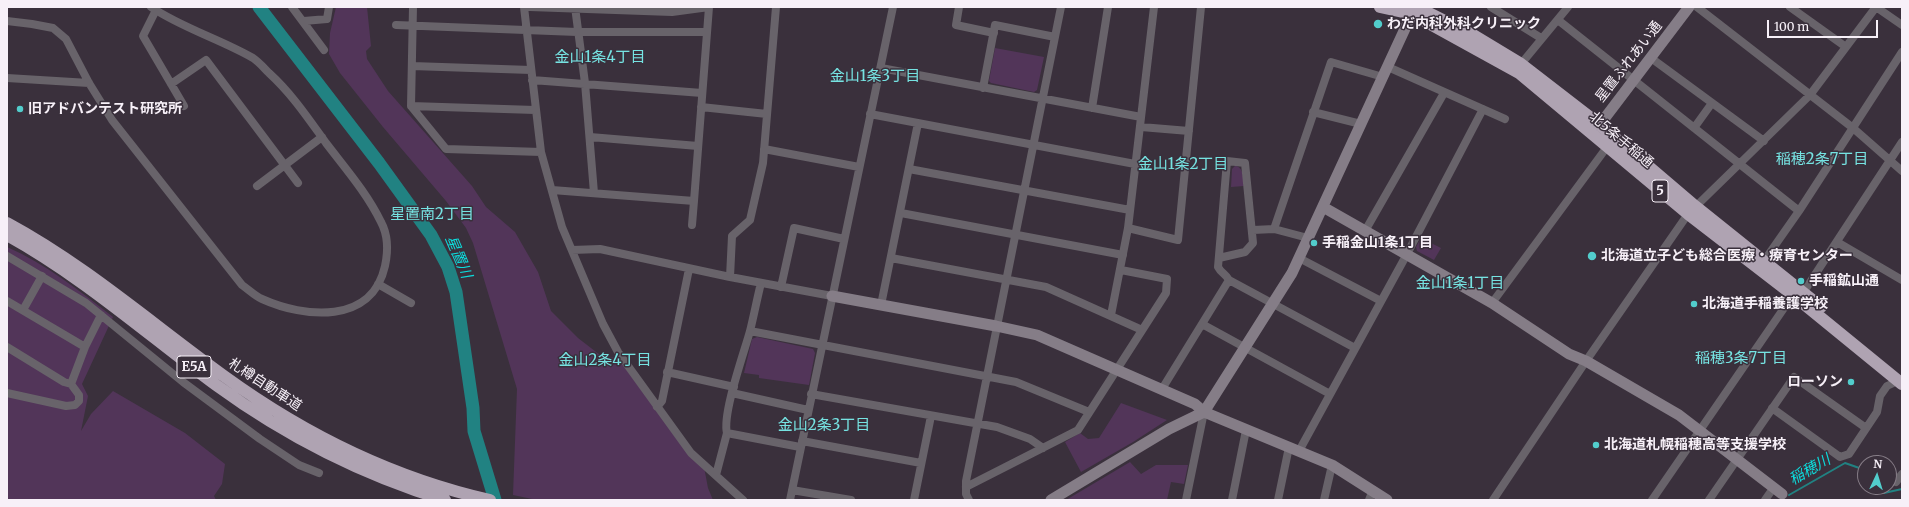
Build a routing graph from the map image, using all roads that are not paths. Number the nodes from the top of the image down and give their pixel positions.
1 (292, 7) edge
2 (329, 7) edge
3 (413, 7) edge
4 (524, 7) edge
5 (530, 7) edge
6 (709, 7) edge
7 (776, 7) edge
8 (893, 7) edge
9 (959, 7) edge
10 (1061, 7) edge
11 (1108, 7) edge
12 (1154, 7) edge
13 (1201, 7) edge
14 (1380, 7) edge
15 (1490, 7) edge
16 (1568, 7) edge
17 (1689, 7) edge
18 (1696, 7) edge
19 (1790, 7) edge
20 (1876, 7) edge
21 (575, 8) edge
22 (153, 9) edge
23 (1415, 9) edge
24 (1500, 10) edge
25 (1558, 20) junction
26 (304, 21) junction
27 (7, 22) edge
28 (396, 25) dead end
29 (412, 25) junction
30 (1902, 25) edge
31 (526, 30) junction
32 (577, 32) junction
33 (707, 32) junction
34 (994, 33) junction
35 (1055, 37) junction
36 (1541, 38) junction
37 (1846, 47) junction
38 (324, 50) dead end
39 (1902, 52) edge
40 (1651, 58) junction
41 (1521, 64) junction
42 (412, 66) junction
43 (881, 68) junction
44 (531, 70) junction
45 (1386, 72) junction
46 (7, 78) edge
47 (532, 80) junction
48 (1634, 80) junction
49 (89, 83) junction
50 (585, 83) junction
51 (171, 84) junction
52 (984, 88) junction
53 (702, 93) junction
54 (1444, 93) junction
55 (1810, 95) junction
56 (1042, 98) junction
57 (1712, 103) junction
58 (184, 106) dead end
59 (411, 106) junction
60 (701, 107) junction
61 (1092, 108) junction
62 (1483, 109) junction
63 (535, 110) junction
64 (1313, 112) junction
65 (767, 114) junction
66 (870, 114) junction
67 (1141, 117) junction
68 (1505, 119) dead end
69 (918, 124) junction
70 (1361, 124) junction
71 (1141, 126) junction
72 (1694, 128) junction
73 (1853, 128) junction
74 (1596, 130) junction
75 (1189, 131) junction
76 (322, 137) junction
77 (590, 137) junction
78 (1764, 141) junction
79 (1902, 142) edge
80 (1032, 144) junction
81 (698, 146) junction
82 (1607, 147) junction
83 (764, 149) junction
84 (541, 152) junction
85 (1890, 161) junction
86 (1135, 164) junction
87 (284, 165) junction
88 (1740, 165) junction
89 (859, 167) junction
90 (909, 169) junction
91 (1902, 171) edge
92 (298, 182) dead end
93 (257, 186) dead end
94 (552, 190) junction
95 (1023, 190) junction
96 (594, 193) junction
97 (694, 201) junction
98 (1323, 207) junction
99 (1130, 210) junction
100 (1692, 210) junction
101 (1799, 211) junction
102 (900, 213) junction
103 (7, 223) edge
104 (692, 225) dead end
105 (1128, 228) junction
106 (1274, 229) junction
107 (1253, 230) junction
108 (1365, 231) junction
109 (7, 235) edge
110 (1015, 235) junction
111 (1308, 238) junction
112 (844, 239) junction
113 (1837, 242) junction
114 (572, 250) junction
115 (1407, 254) junction
116 (1123, 255) junction
117 (7, 256) edge
118 (891, 258) junction
119 (1218, 258) junction
120 (1299, 258) junction
121 (1764, 261) junction
122 (689, 268) junction
123 (1121, 270) junction
124 (1902, 270) edge
125 (42, 276) junction
126 (730, 277) junction
127 (1900, 279) edge
128 (1006, 280) junction
129 (1229, 280) junction
130 (761, 283) junction
131 (378, 284) junction
132 (781, 287) junction
133 (1798, 294) junction
134 (832, 296) junction
135 (7, 300) edge
136 (1381, 301) junction
137 (1492, 302) junction
138 (412, 303) dead end
139 (881, 305) junction
140 (1273, 305) junction
141 (23, 310) junction
142 (101, 314) junction
143 (1111, 315) junction
144 (1202, 324) junction
145 (996, 326) junction
146 (1142, 330) junction
147 (750, 331) junction
148 (822, 346) junction
149 (7, 347) edge
150 (86, 347) junction
151 (1355, 348) junction
152 (1245, 349) junction
153 (1586, 361) junction
154 (1117, 370) junction
155 (667, 372) junction
156 (987, 376) junction
157 (1901, 380) edge
158 (71, 384) junction
159 (1162, 389) junction
160 (733, 390) junction
161 (7, 393) edge
162 (811, 394) junction
163 (1330, 394) junction
164 (657, 408) junction
165 (1772, 408) junction
166 (808, 410) junction
167 (1089, 412) junction
168 (1204, 412) junction
169 (931, 416) junction
170 (977, 424) junction
171 (1866, 428) junction
172 (1246, 430) junction
173 (1699, 430) junction
174 (727, 433) junction
175 (801, 444) junction
176 (1043, 448) junction
177 (1294, 449) junction
178 (1737, 459) junction
179 (921, 463) junction
180 (1332, 465) junction
181 (319, 473) dead end
182 (716, 475) junction
183 (966, 487) junction
184 (792, 490) junction
185 (1781, 494) edge
186 (1371, 495) edge
187 (446, 500) edge
188 (490, 500) edge
189 (743, 500) edge
190 (790, 500) edge
191 (851, 500) edge
192 (914, 500) edge
193 (969, 500) edge
194 (1051, 500) edge
195 (1186, 500) edge
196 (1232, 500) edge
197 (1278, 500) edge
198 (1324, 500) edge
199 (1387, 500) edge
200 (1493, 500) edge
201 (1652, 500) edge
202 (1709, 500) edge
203 (1765, 500) edge

1 - 26 street
2 - 26 street
3 - 29 street
4 - 31 street
5 - 21 street
6 - 21 street
6 - 33 street
7 - 65 street
8 - 43 street
9 - 34 street
10 - 35 street
11 - 61 street
12 - 67 street
13 - 75 street
14 - 23 highway, 北5条手稲通 / 5
15 - 24 street
16 - 25 street
17 - 40 street, 星置ふれあい通
18 - 55 street
19 - 37 street
20 - 30 street
20 - 37 street
21 - 32 street
22 - 51 street
22 - 76 street
23 - 41 highway, 北5条手稲通 / 5
23 - 45 street
23 - 74 highway, 北5条手稲通 / 5
24 - 36 street
25 - 36 street
25 - 48 street
26 - 38 street
27 - 49 street
28 - 29 street
29 - 31 street
29 - 42 street
31 - 32 street
31 - 44 street
32 - 33 street
32 - 50 street
33 - 53 street
34 - 35 street
34 - 52 street
35 - 56 street
36 - 41 street
37 - 55 street
39 - 73 street
40 - 48 street, 星置ふれあい通
40 - 57 street
41 - 74 highway, 北5条手稲通 / 5
42 - 44 street
42 - 59 street
43 - 52 street
43 - 66 street
44 - 47 street
45 - 54 street
45 - 64 street
45 - 70 street
46 - 49 street
47 - 50 street
47 - 63 street
48 - 72 street
48 - 74 street, 星置ふれあい通
49 - 131 street
50 - 53 street
50 - 77 street
51 - 58 street
51 - 87 street
52 - 56 street
53 - 60 street
54 - 62 street
54 - 108 street
55 - 73 street
55 - 78 street
56 - 61 street
56 - 80 street
57 - 72 street
57 - 78 street
59 - 63 street
59 - 84 street
60 - 65 street
60 - 81 street
61 - 67 street
62 - 68 street
62 - 115 street
63 - 84 street
64 - 70 street
64 - 106 street
65 - 83 street
66 - 69 street
66 - 89 street
67 - 71 street
69 - 80 street
69 - 90 street
70 - 98 street
71 - 75 street
71 - 86 street
72 - 88 street
73 - 85 street
73 - 101 street
74 - 82 highway, 北5条手稲通 / 5
74 - 100 highway, 北5条手稲通 / 5
75 - 105 street
76 - 87 street
76 - 131 street
77 - 81 street
77 - 96 street
78 - 88 street
79 - 85 street
80 - 86 street
80 - 95 street
81 - 97 street
82 - 100 highway, 北5条手稲通 / 5
82 - 137 street
83 - 89 street
83 - 126 street
84 - 94 street
85 - 91 street
85 - 113 street
86 - 99 street
87 - 92 street
87 - 93 street
88 - 100 street
88 - 101 street
89 - 112 street
90 - 95 street
90 - 102 street
94 - 96 street
94 - 114 street
95 - 99 street
95 - 110 street
96 - 97 street
97 - 104 street
98 - 108 street
98 - 111 street
99 - 105 street
100 - 121 highway, 北5条手稲通 / 5
100 - 133 highway, 北5条手稲通 / 5
100 - 153 street
101 - 121 street
102 - 110 street
102 - 118 street
103 - 188 highway, 札樽自動車道 / E5A
105 - 116 street
106 - 107 street
106 - 111 street
107 - 119 street
107 - 119 street
108 - 115 street
109 - 187 highway, 札樽自動車道 / E5A
110 - 116 street
110 - 128 street
111 - 120 street
112 - 132 street
112 - 134 street
113 - 127 street
113 - 133 street
114 - 122 street
114 - 164 street
115 - 136 street
115 - 137 street
116 - 123 street
117 - 125 street
118 - 128 street
118 - 139 street
119 - 129 street
120 - 136 street
120 - 140 street
121 - 133 highway, 北5条手稲通 / 5
122 - 126 street
122 - 155 street
123 - 143 street
123 - 146 street
124 - 127 street
125 - 141 street
125 - 142 street
126 - 130 street
128 - 143 street
128 - 145 street
129 - 140 street
129 - 144 street
130 - 132 street
130 - 147 street
131 - 138 street
132 - 134 street
133 - 157 highway, 北5条手稲通 / 5
133 - 173 street
134 - 139 street
134 - 148 street
135 - 141 street
136 - 151 street
137 - 153 street
139 - 145 street
140 - 151 street
140 - 152 street
141 - 150 street
142 - 150 street
142 - 181 street
143 - 146 street
144 - 152 street
144 - 159 street
145 - 154 street
145 - 156 street
146 - 154 street
147 - 148 street
147 - 160 street
148 - 156 street
148 - 162 street
149 - 158 street
150 - 158 street
151 - 163 street
152 - 163 street
152 - 168 street
153 - 173 street
153 - 200 street
154 - 159 street
154 - 167 street
155 - 160 street
155 - 164 street
156 - 167 street
156 - 170 street
157 - 171 street
158 - 161 street
159 - 168 street
160 - 166 street
160 - 174 street
162 - 166 street
162 - 169 street
163 - 177 street
164 - 182 street
165 - 171 street
165 - 171 street
165 - 178 street
166 - 175 street
167 - 176 street
168 - 172 street
168 - 194 street
168 - 195 street
169 - 170 street
169 - 179 street
170 - 176 street
170 - 183 street
172 - 177 street
172 - 196 street
173 - 178 street
173 - 201 street
174 - 175 street
174 - 182 street
175 - 179 street
175 - 184 street
176 - 183 street
177 - 180 street
177 - 197 street
178 - 185 street
178 - 202 street
179 - 192 street
180 - 186 street
180 - 198 street
182 - 189 street
183 - 193 street
184 - 190 street
184 - 191 street
185 - 203 street
186 - 199 street

